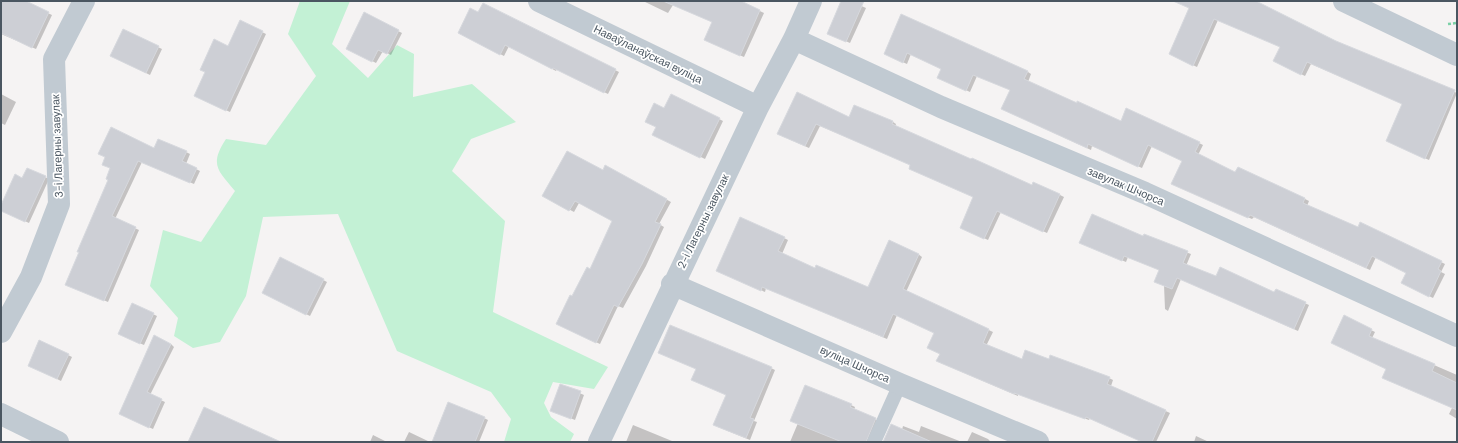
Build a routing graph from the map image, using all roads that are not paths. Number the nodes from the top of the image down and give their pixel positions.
1 (84, 1) edge
2 (539, 1) edge
3 (811, 1) edge
4 (1344, 1) edge
5 (794, 39) junction
6 (1457, 55) edge
7 (758, 107) junction
8 (672, 284) junction
9 (1, 332) edge
10 (1457, 336) edge
11 (900, 384) junction
12 (1, 414) edge
13 (58, 442) edge
14 (598, 442) edge
15 (874, 442) edge
16 (1038, 442) edge

1 - 9 street, 3-і Лагерны завулак
2 - 7 street, Наваўланаўская вуліца
3 - 5 street, 2-і Лагерны завулак
4 - 6 street
5 - 7 street, 2-і Лагерны завулак
5 - 10 street, завулак Шчорса
7 - 8 street, 2-і Лагерны завулак
8 - 11 street, вуліца Шчорса
8 - 14 street, 2-і Лагерны завулак
11 - 15 lane
11 - 16 street, вуліца Шчорса
12 - 13 street

